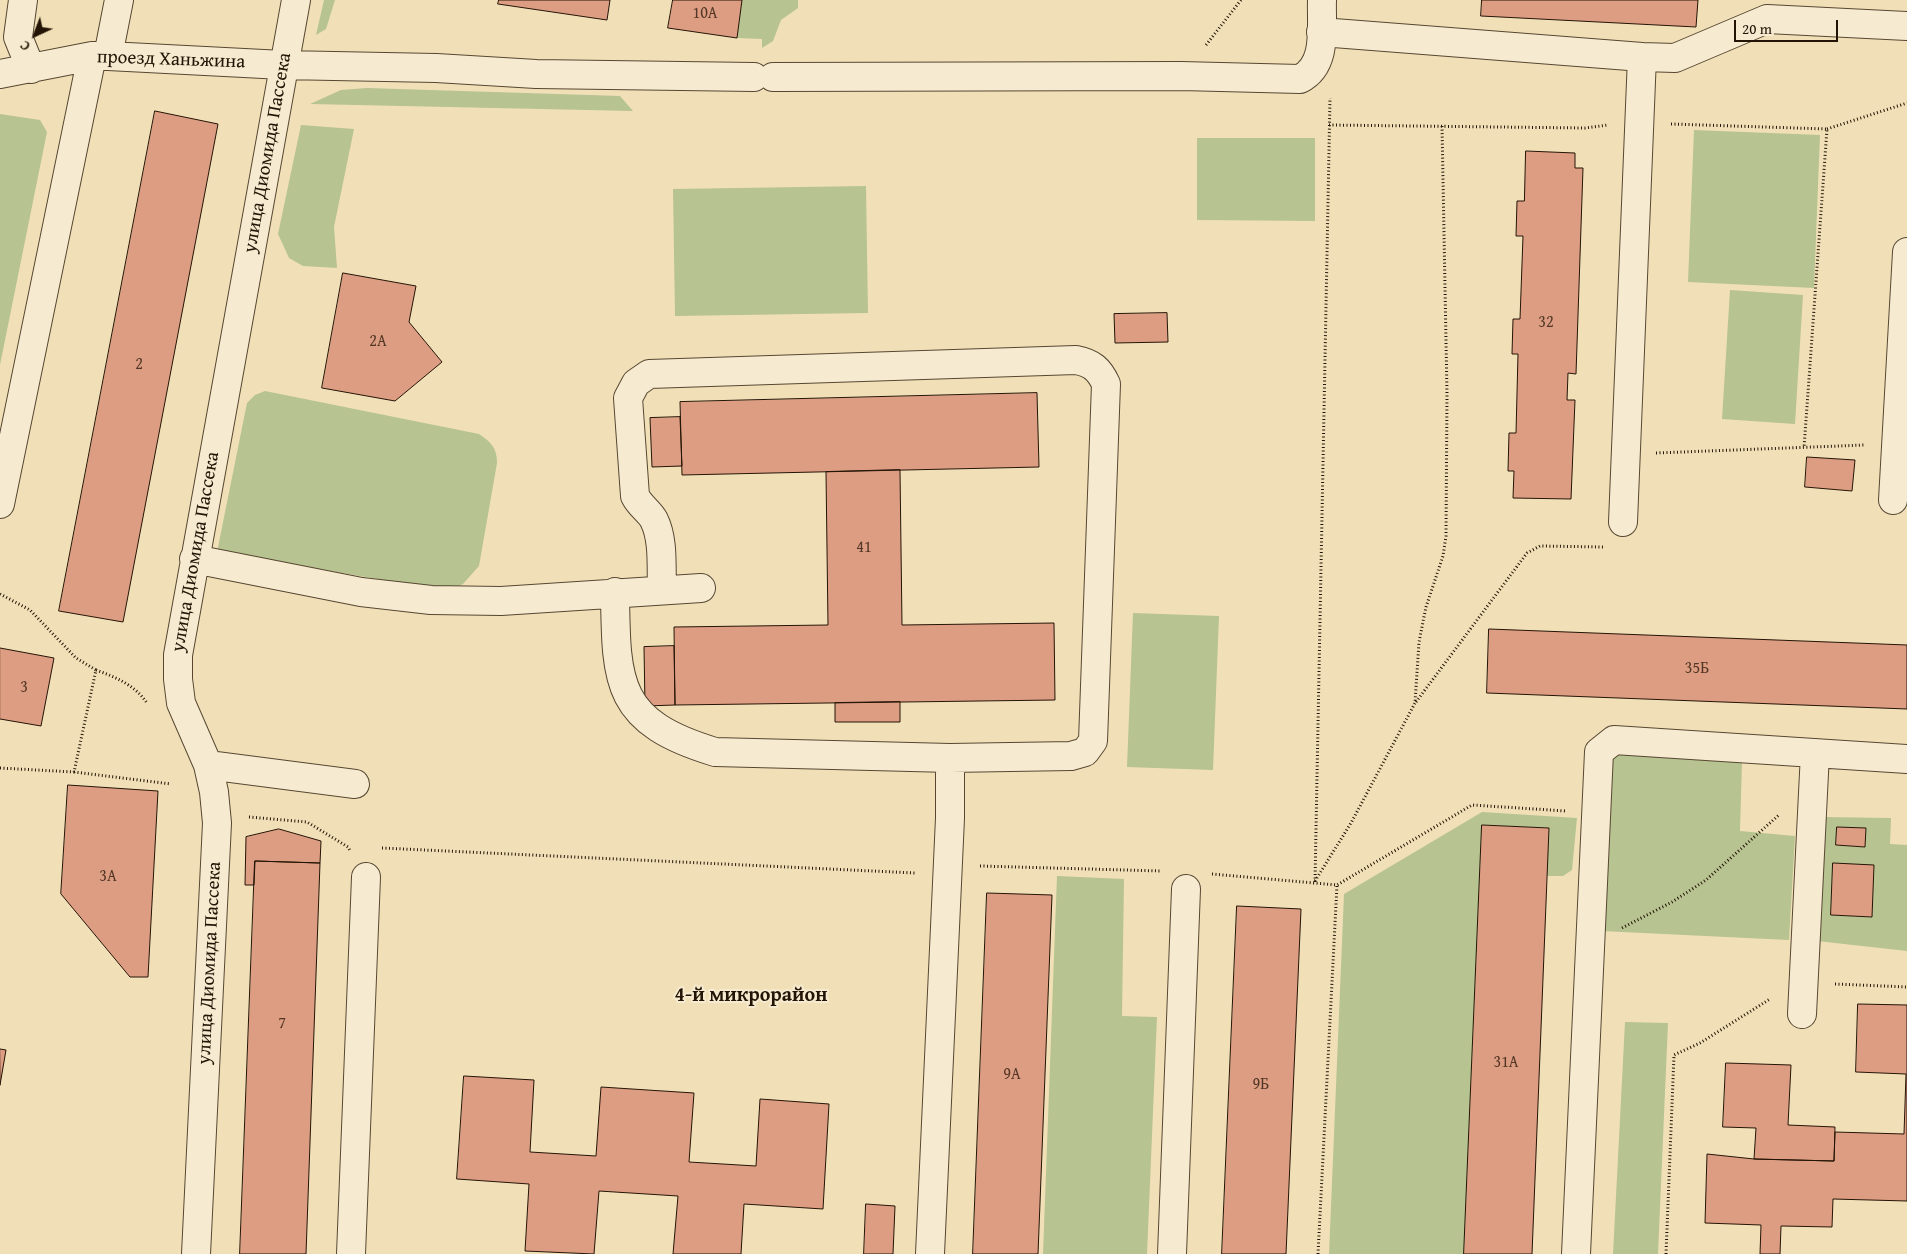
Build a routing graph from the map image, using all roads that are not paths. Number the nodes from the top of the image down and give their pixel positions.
1 (23, 0) edge
2 (120, 0) edge
3 (296, 0) edge
4 (1322, 0) edge
5 (1907, 26) edge
6 (1321, 32) junction
7 (100, 56) junction
8 (1642, 57) junction
9 (283, 65) junction
10 (31, 69) junction
11 (0, 74) edge
12 (1907, 252) edge
13 (1893, 500) dead end
14 (0, 504) edge
15 (1622, 522) road end
16 (194, 559) junction
17 (701, 588) dead end
18 (662, 590) junction
19 (614, 592) junction
20 (1815, 753) junction
21 (950, 758) junction
22 (1907, 759) edge
23 (208, 765) junction
24 (355, 784) dead end
25 (366, 877) road end
26 (1186, 878) road end
27 (1802, 1014) dead end
28 (196, 1254) edge
29 (351, 1254) edge
30 (930, 1254) edge
31 (1172, 1254) edge
32 (1576, 1254) edge

1 - 10 street
2 - 7 street
3 - 9 street, улица Диомида Пассека
4 - 6 street, проезд Ханьжина
5 - 8 street
6 - 8 street
6 - 9 street, проезд Ханьжина
7 - 9 street, проезд Ханьжина
7 - 10 street, проезд Ханьжина
7 - 14 street
8 - 15 street
9 - 16 street, улица Диомида Пассека
10 - 11 street, проезд Ханьжина
12 - 13 street
16 - 19 street
16 - 23 street, улица Диомида Пассека
17 - 18 street
18 - 19 street
18 - 21 street
19 - 21 street
20 - 22 street
20 - 27 street
20 - 32 street
21 - 30 street
23 - 24 street
23 - 28 street, улица Диомида Пассека
25 - 29 street
26 - 31 street

